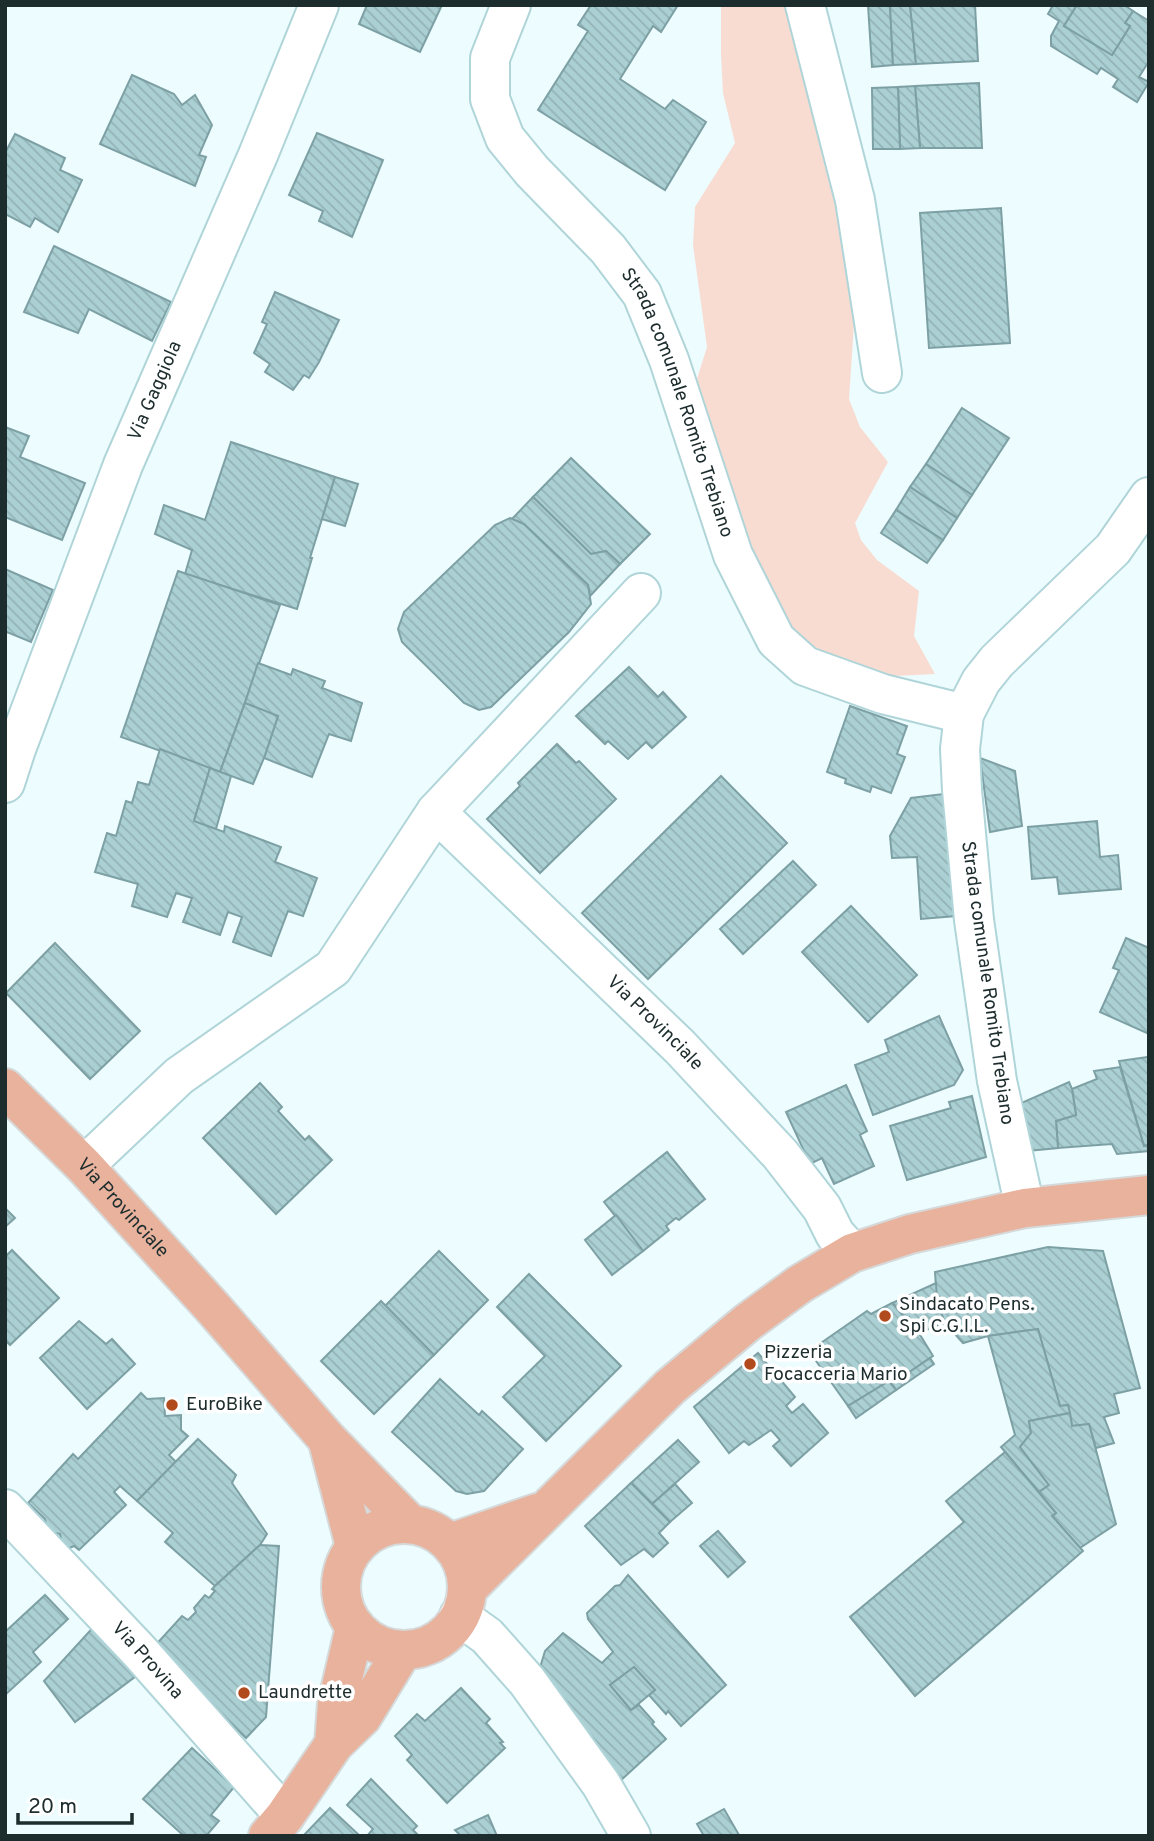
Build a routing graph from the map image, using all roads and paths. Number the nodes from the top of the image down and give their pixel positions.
1 (319, 5) edge
2 (511, 5) edge
3 (805, 5) edge
4 (882, 373) dead end
5 (1149, 497) edge
6 (641, 593) dead end
7 (964, 714) junction
8 (5, 783) edge
9 (436, 812) junction
10 (5, 1088) edge
11 (84, 1166) junction
12 (1149, 1195) edge
13 (1025, 1208) junction
14 (852, 1253) junction
15 (327, 1440) junction
16 (5, 1509) edge
17 (546, 1510) junction
18 (410, 1524) junction
19 (450, 1543) junction
20 (355, 1546) junction
21 (463, 1603) junction
22 (355, 1626) junction
23 (403, 1650) junction
24 (334, 1744) junction
25 (276, 1826) edge
26 (631, 1836) edge

1 - 8 street, Via Gaggiola
2 - 7 street, Strada comunale Romito Trebiano
3 - 4 street
5 - 7 street, Strada comunale Romito Trebiano
6 - 9 street
7 - 13 street, Strada comunale Romito Trebiano
9 - 11 street
9 - 14 street, Via Provinciale
10 - 11 main road, Via Provinciale
11 - 15 main road, Via Provinciale
12 - 13 main road
13 - 14 main road
14 - 17 main road
15 - 18 main road
15 - 20 main road, Via Provinciale
16 - 25 street, Via Provina
17 - 19 main road
17 - 21 main road
18 - 19 main road
18 - 20 main road
19 - 21 main road
20 - 22 main road
21 - 23 main road
21 - 26 street
22 - 23 main road
22 - 24 main road
23 - 24 main road
24 - 25 main road

